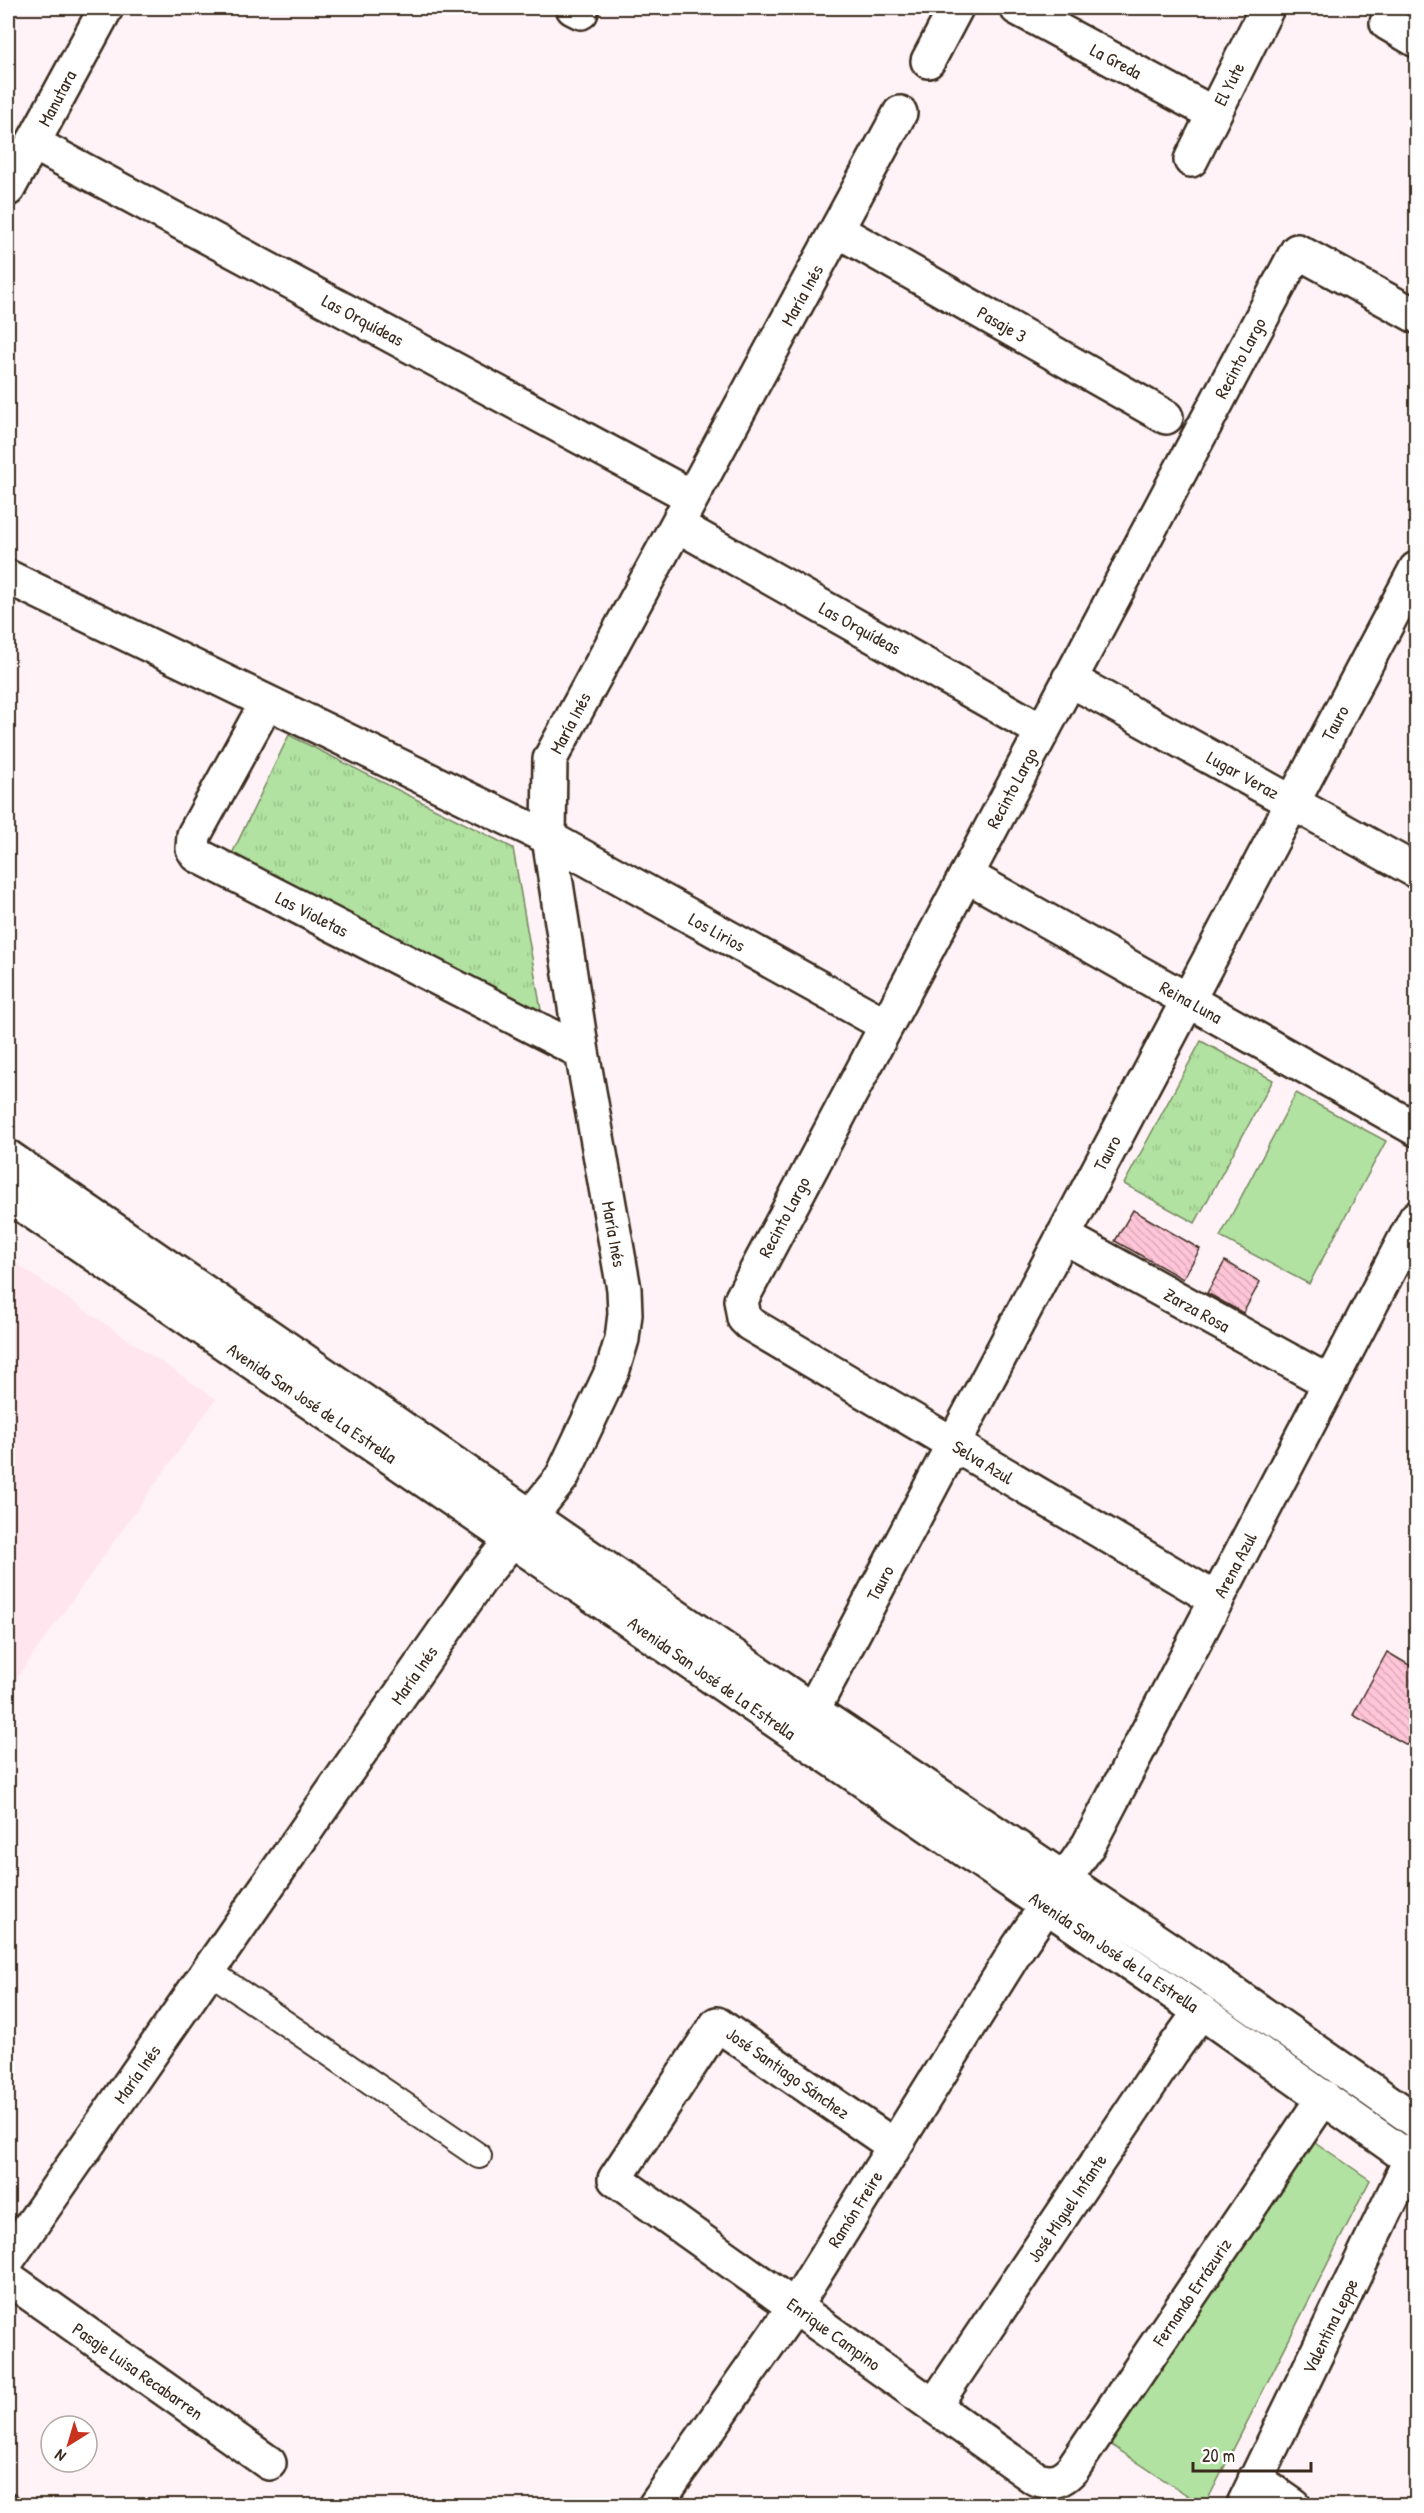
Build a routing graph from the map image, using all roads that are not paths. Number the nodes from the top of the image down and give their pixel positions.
1 (106, 8) edge
2 (956, 8) edge
3 (1017, 8) edge
4 (1268, 8) edge
5 (1387, 23) dead end
6 (1416, 40) edge
7 (928, 61) dead end
8 (900, 113) dead end
9 (1214, 114) junction
10 (33, 143) junction
11 (1191, 160) dead end
12 (8, 189) edge
13 (837, 230) junction
14 (1416, 316) edge
15 (1166, 417) dead end
16 (685, 511) junction
17 (1416, 572) edge
18 (8, 577) edge
19 (1069, 680) junction
20 (267, 702) junction
21 (1042, 731) junction
22 (1293, 802) junction
23 (549, 838) junction
24 (1416, 871) edge
25 (966, 875) junction
26 (1188, 1000) junction
27 (886, 1025) junction
28 (582, 1052) junction
29 (1416, 1130) edge
30 (8, 1157) edge
31 (8, 1195) edge
32 (1416, 1218) edge
33 (1063, 1236) junction
34 (750, 1324) joint
35 (1330, 1383) junction
36 (953, 1444) junction
37 (521, 1528) junction
38 (1217, 1600) junction
39 (805, 1724) junction
40 (1064, 1879) junction
41 (1045, 1906) junction
42 (209, 1971) junction
43 (1201, 2011) junction
44 (1324, 2097) junction
45 (1416, 2121) edge
46 (894, 2146) junction
47 (479, 2156) dead end
48 (1414, 2156) edge
49 (615, 2179) joint
50 (8, 2259) edge
51 (8, 2278) edge
52 (795, 2306) junction
53 (934, 2406) junction
54 (269, 2463) dead end
55 (1055, 2481) joint
56 (1249, 2492) edge
57 (655, 2505) edge
58 (1294, 2505) edge

1 - 10 street, Manutara
2 - 7 street
3 - 9 street, La Greda
4 - 9 street, El Yute
5 - 6 street
8 - 13 street, María Inés
9 - 11 street, El Yute
10 - 12 street, Manutara
10 - 16 street, Las Orquídeas
13 - 15 street, Pasaje 3
13 - 16 street, María Inés
14 - 19 street, Recinto Largo
16 - 21 street, Las Orquídeas
16 - 23 street, María Inés
17 - 22 street, Tauro
18 - 20 street
19 - 21 street, Recinto Largo
19 - 22 street, Lugar Veraz
20 - 23 street
20 - 28 street, Las Violetas
21 - 25 street, Recinto Largo
22 - 24 street, Lugar Veraz
22 - 26 street, Tauro
23 - 27 street, Los Lirios
23 - 28 street, María Inés
25 - 26 street, Reina Luna
25 - 27 street, Recinto Largo
26 - 29 street, Reina Luna
26 - 33 street, Tauro
27 - 34 street, Recinto Largo
28 - 37 street, María Inés
30 - 37 street, Avenida San José de La Estrella
31 - 37 street, Avenida San José de La Estrella
32 - 35 street, Arena Azul
33 - 35 street, Zarza Rosa
33 - 36 street, Tauro
34 - 36 street, Selva Azul
35 - 38 street, Arena Azul
36 - 38 street, Selva Azul
36 - 39 street, Tauro
37 - 39 street, Avenida San José de La Estrella
37 - 42 street, María Inés
38 - 40 street, Arena Azul
39 - 40 street, Avenida San José de La Estrella
39 - 41 street, Avenida San José de La Estrella
40 - 41 street, Arena Azul
40 - 45 street, Avenida San José de La Estrella
41 - 43 street, Avenida San José de La Estrella
41 - 46 street, Ramón Freire
42 - 47 lane
42 - 50 street, María Inés
43 - 44 street, Avenida San José de La Estrella
43 - 53 street, José Miguel Infante
44 - 48 street, Avenida San José de La Estrella
44 - 55 street, Fernando Errázuriz
46 - 49 street, José Santiago Sánchez
46 - 52 street, Ramón Freire
48 - 56 street, Valentina Leppe
49 - 52 street, Enrique Campino
51 - 54 street, Pasaje Luisa Recabarren
52 - 53 street, Enrique Campino
52 - 57 street, Ramón Freire
53 - 55 street, Enrique Campino
56 - 58 street

